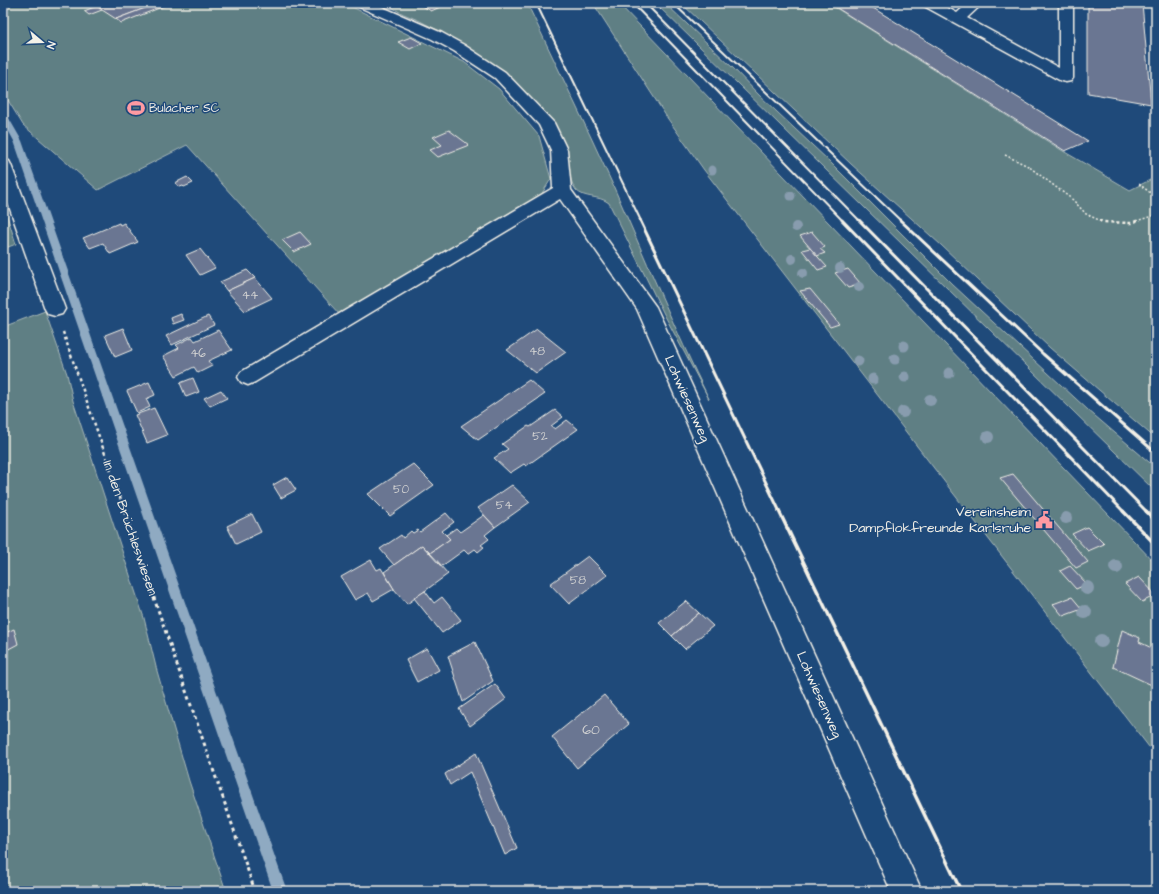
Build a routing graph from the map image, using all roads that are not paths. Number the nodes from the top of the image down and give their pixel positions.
1 (362, 3) edge
2 (929, 3) edge
3 (976, 3) edge
4 (1066, 3) edge
5 (958, 19) junction
6 (3, 165) edge
7 (562, 190) junction
8 (55, 309) road end
9 (248, 377) dead end
10 (907, 891) edge

1 - 7 lane
2 - 5 lane
3 - 5 lane
4 - 5 lane
6 - 8 lane
7 - 9 lane
7 - 10 lane, Lohwiesenweg

